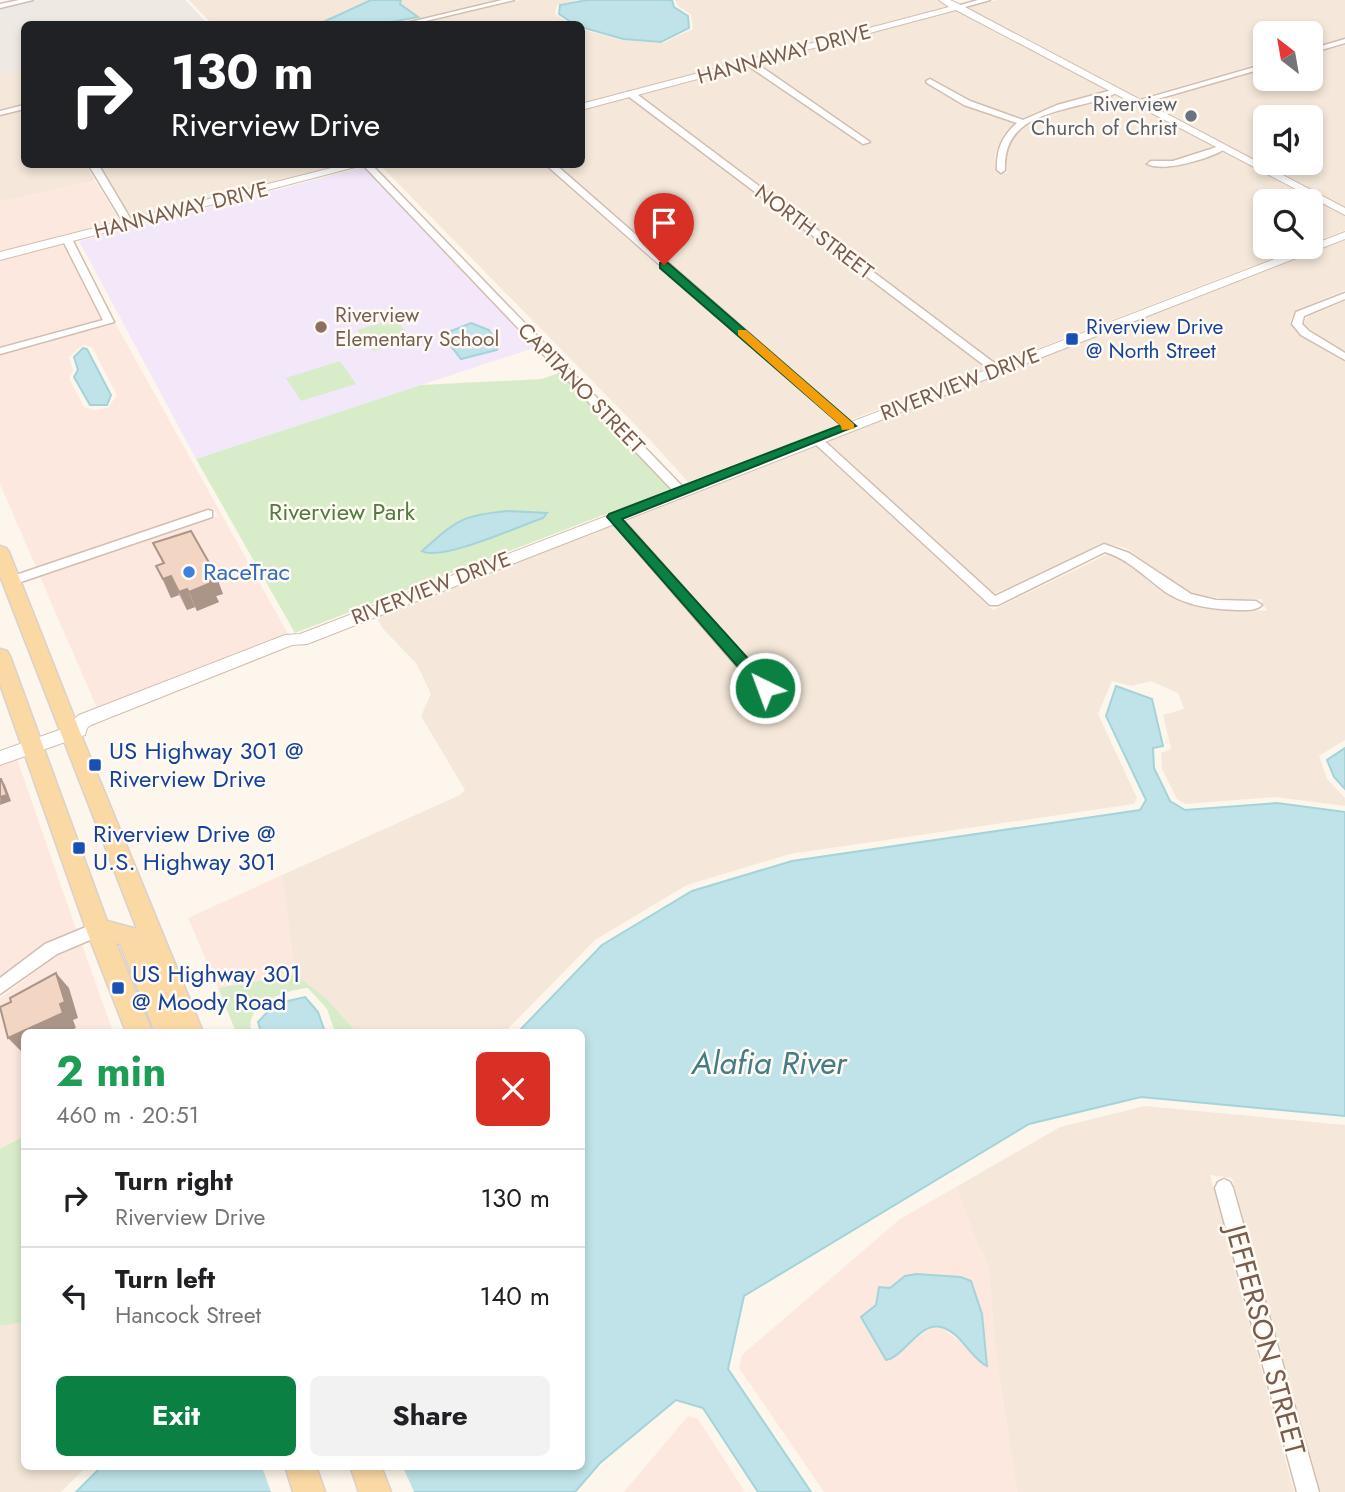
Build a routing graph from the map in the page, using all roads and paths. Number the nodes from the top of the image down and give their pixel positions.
1 (30, 0) edge
2 (512, 0) edge
3 (943, 0) edge
4 (987, 0) edge
5 (0, 6) edge
6 (958, 8) junction
7 (419, 21) edge
8 (1345, 41) edge
9 (1323, 47) edge
10 (750, 63) junction
11 (1253, 69) edge
12 (930, 81) dead end
13 (1116, 92) junction
14 (631, 94) junction
15 (1137, 102) junction
16 (585, 106) edge
17 (21, 108) edge
18 (0, 113) edge
19 (1024, 123) junction
20 (866, 142) dead end
21 (1223, 148) junction
22 (1151, 164) dead end
23 (94, 168) edge
24 (348, 168) edge
25 (368, 168) edge
26 (554, 168) edge
27 (1001, 170) dead end
28 (1345, 212) edge
29 (128, 223) junction
30 (1345, 235) edge
31 (67, 239) junction
32 (0, 256) edge
33 (1345, 296) edge
34 (0, 351) edge
35 (1345, 357) edge
36 (997, 370) junction
37 (849, 426) junction
38 (816, 439) junction
39 (680, 491) junction
40 (208, 514) dead end
41 (614, 517) junction
42 (4, 565) edge
43 (1256, 605) dead end
44 (0, 656) edge
45 (765, 688) dead end
46 (69, 732) junction
47 (32, 746) junction
48 (0, 758) edge
49 (98, 929) junction
50 (0, 987) edge
51 (138, 1029) edge
52 (176, 1029) edge
53 (190, 1029) edge
54 (1224, 1188) dead end
55 (301, 1470) edge
56 (367, 1470) edge
57 (309, 1492) edge
58 (375, 1492) edge
59 (1308, 1492) edge

1 - 5 street
2 - 7 street
3 - 6 street
4 - 6 street, HANNAWAY DRIVE
6 - 10 street, HANNAWAY DRIVE
6 - 13 street
8 - 9 street
10 - 14 street, HANNAWAY DRIVE
10 - 20 street
11 - 15 street
12 - 19 street
13 - 15 street
13 - 19 street
14 - 16 street, HANNAWAY DRIVE
14 - 36 street, NORTH STREET
15 - 21 street
17 - 18 street
19 - 27 street
21 - 22 street
21 - 28 street
23 - 29 street
24 - 29 street, HANNAWAY DRIVE
25 - 39 street, CAPITANO STREET
26 - 37 street
29 - 31 street, HANNAWAY DRIVE
30 - 36 street, RIVERVIEW DRIVE
31 - 32 street, HANNAWAY DRIVE
31 - 34 street
33 - 35 street
36 - 37 street, RIVERVIEW DRIVE
37 - 38 street, RIVERVIEW DRIVE
38 - 39 street, RIVERVIEW DRIVE
38 - 43 street
39 - 41 street, RIVERVIEW DRIVE
40 - 42 street
41 - 45 street
41 - 46 street, RIVERVIEW DRIVE
42 - 46 main road
44 - 47 main road
46 - 47 street, RIVERVIEW DRIVE
46 - 53 main road
47 - 48 street, RIVERVIEW DRIVE
47 - 49 main road
49 - 50 street
49 - 51 main road
49 - 52 main road
54 - 59 street, JEFFERSON STREET
55 - 57 main road
56 - 58 main road

